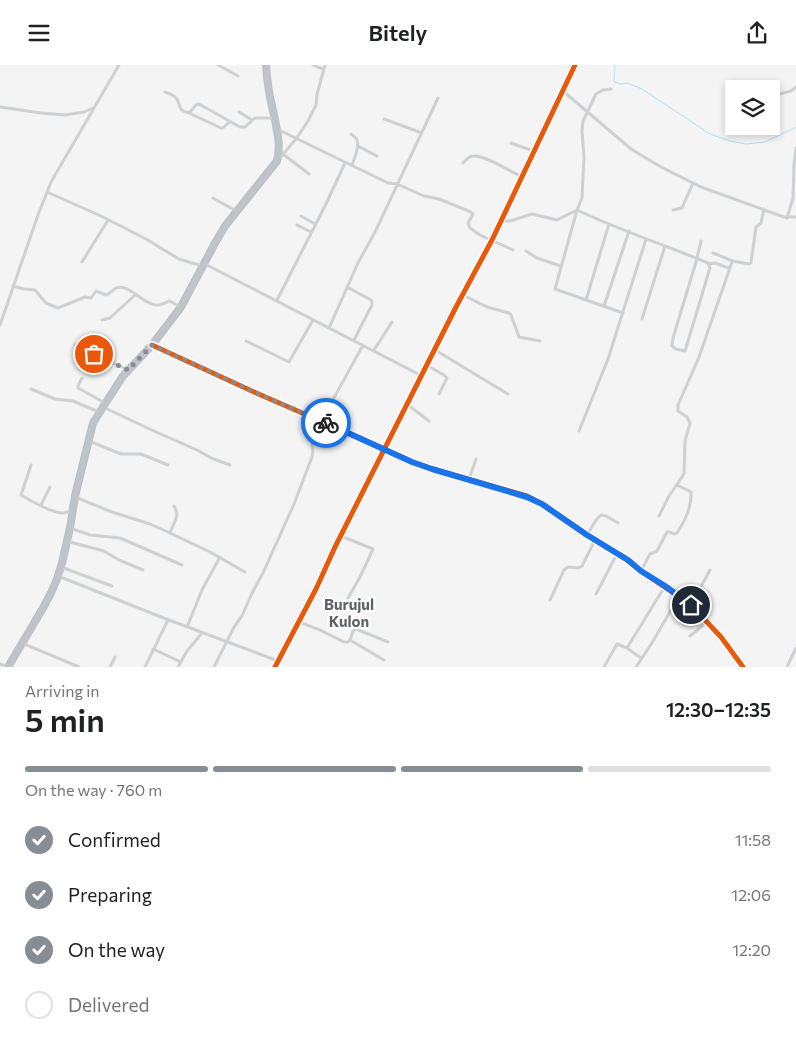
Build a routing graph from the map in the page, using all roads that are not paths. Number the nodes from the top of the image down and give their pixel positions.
1 (119, 65) edge
2 (218, 65) edge
3 (266, 65) edge
4 (313, 65) edge
5 (575, 65) edge
6 (324, 67) edge
7 (238, 76) dead end
8 (796, 87) edge
9 (610, 89) dead end
10 (165, 91) dead end
11 (563, 91) junction
12 (780, 94) edge
13 (438, 98) dead end
14 (0, 107) edge
15 (93, 108) junction
16 (587, 111) junction
17 (239, 112) dead end
18 (189, 113) junction
19 (274, 117) junction
20 (384, 119) dead end
21 (252, 120) junction
22 (229, 121) junction
23 (277, 129) junction
24 (422, 133) junction
25 (352, 134) dead end
26 (296, 139) junction
27 (511, 143) dead end
28 (358, 146) junction
29 (796, 148) edge
30 (533, 151) junction
31 (283, 154) junction
32 (378, 156) dead end
33 (277, 161) junction
34 (345, 163) junction
35 (463, 163) dead end
36 (352, 165) junction
37 (309, 174) dead end
38 (521, 176) junction
39 (795, 181) edge
40 (693, 183) junction
41 (397, 184) junction
42 (47, 192) junction
43 (213, 198) dead end
44 (764, 209) junction
45 (577, 210) junction
46 (674, 210) dead end
47 (236, 212) junction
48 (301, 216) dead end
49 (796, 217) edge
50 (787, 218) junction
51 (108, 220) junction
52 (500, 221) junction
53 (315, 223) junction
54 (609, 224) junction
55 (297, 225) dead end
56 (629, 231) junction
57 (311, 232) junction
58 (646, 239) junction
59 (492, 240) junction
60 (701, 241) dead end
61 (665, 246) junction
62 (513, 250) dead end
63 (526, 251) dead end
64 (713, 253) dead end
65 (697, 258) junction
66 (82, 261) dead end
67 (733, 261) junction
68 (709, 264) junction
69 (203, 265) junction
70 (561, 266) junction
71 (729, 268) junction
72 (13, 286) junction
73 (347, 287) junction
74 (135, 295) junction
75 (463, 295) junction
76 (276, 300) junction
77 (586, 300) junction
78 (604, 306) junction
79 (181, 307) junction
80 (624, 313) junction
81 (313, 319) junction
82 (642, 319) dead end
83 (102, 320) dead end
84 (392, 322) dead end
85 (0, 325) edge
86 (329, 328) junction
87 (354, 340) junction
88 (246, 341) dead end
89 (540, 341) dead end
90 (75, 345) dead end
91 (152, 345) junction
92 (363, 345) junction
93 (374, 350) junction
94 (435, 350) junction
95 (428, 365) junction
96 (128, 370) junction
97 (422, 376) junction
98 (82, 378) dead end
99 (31, 389) dead end
100 (439, 394) dead end
101 (508, 394) dead end
102 (408, 405) junction
103 (102, 407) junction
104 (322, 421) junction
105 (430, 421) dead end
106 (579, 431) dead end
107 (89, 441) junction
108 (385, 449) junction
109 (476, 459) dead end
110 (31, 465) dead end
111 (168, 465) dead end
112 (230, 465) dead end
113 (469, 479) junction
114 (677, 485) junction
115 (50, 487) dead end
116 (75, 496) junction
117 (42, 505) junction
118 (174, 505) dead end
119 (72, 510) junction
120 (659, 516) dead end
121 (618, 523) dead end
122 (70, 528) junction
123 (170, 533) junction
124 (587, 535) junction
125 (341, 536) junction
126 (595, 540) junction
127 (66, 541) junction
128 (617, 554) junction
129 (220, 557) junction
130 (182, 565) dead end
131 (60, 567) junction
132 (143, 569) dead end
133 (710, 570) dead end
134 (641, 571) junction
135 (245, 572) dead end
136 (58, 576) junction
137 (112, 586) dead end
138 (665, 586) junction
139 (596, 594) dead end
140 (679, 596) junction
141 (348, 598) dead end
142 (550, 600) dead end
143 (691, 605) junction
144 (168, 620) junction
145 (299, 622) junction
146 (707, 622) junction
147 (187, 627) junction
148 (202, 633) junction
149 (690, 636) dead end
150 (350, 640) junction
151 (226, 642) junction
152 (388, 642) dead end
153 (22, 643) junction
154 (796, 648) edge
155 (153, 649) junction
156 (627, 649) junction
157 (115, 657) dead end
158 (641, 658) junction
159 (384, 660) dead end
160 (278, 661) junction
161 (181, 662) junction
162 (0, 664) edge
163 (7, 667) edge
164 (78, 667) edge
165 (110, 667) edge
166 (145, 667) edge
167 (178, 667) edge
168 (214, 667) edge
169 (275, 667) edge
170 (604, 667) edge
171 (636, 667) edge
172 (743, 667) edge
173 (787, 667) edge

1 - 15 street
2 - 7 street
3 - 19 highway
4 - 6 street
5 - 11 street
6 - 26 street
8 - 12 street
9 - 16 street
10 - 18 street
11 - 16 street
11 - 30 street
13 - 24 street
14 - 15 street
15 - 42 street
16 - 40 street
16 - 45 street
17 - 21 street
18 - 22 street
18 - 22 street
19 - 21 street
19 - 23 highway
20 - 24 street
21 - 22 street
23 - 26 street
23 - 33 highway
24 - 41 street
25 - 28 street
26 - 31 street
26 - 34 street
27 - 30 street
28 - 32 street
28 - 36 street
29 - 39 street
30 - 38 street
31 - 33 street
31 - 37 street
33 - 47 highway
34 - 36 street
34 - 53 street
35 - 38 street
36 - 41 street
38 - 52 street
39 - 50 street
40 - 44 street
40 - 46 street
41 - 59 street
41 - 73 street
42 - 51 street
42 - 72 street
43 - 47 street
44 - 50 street
44 - 67 street
45 - 52 street
45 - 54 street
45 - 70 street
47 - 69 highway
48 - 53 street
49 - 50 street
51 - 66 street
51 - 69 street
52 - 59 street
53 - 57 street
54 - 56 street
54 - 77 street
55 - 57 street
56 - 58 street
56 - 78 street
57 - 76 street
58 - 61 street
58 - 80 street
59 - 62 street
59 - 75 street
60 - 65 street
61 - 65 street
61 - 82 street
63 - 70 street
64 - 67 street
65 - 68 street
65 - 68 street
67 - 71 street
68 - 71 street
69 - 76 street
69 - 79 highway
70 - 77 street
71 - 114 street
72 - 74 street
72 - 85 street
73 - 86 street
73 - 87 street
74 - 79 street
74 - 83 street
75 - 89 street
75 - 94 street
76 - 81 street
77 - 78 street
78 - 80 street
79 - 91 highway
80 - 106 street
81 - 86 street
81 - 88 street
84 - 93 street
86 - 87 street
87 - 92 street
90 - 96 street
91 - 96 highway
91 - 104 street
92 - 93 street
92 - 104 street
93 - 97 street
94 - 95 street
94 - 101 street
95 - 97 street
95 - 100 street
96 - 103 highway
97 - 102 street
98 - 103 street
99 - 103 street
102 - 105 street
102 - 108 street
103 - 107 highway
103 - 112 street
104 - 108 street
104 - 151 street
107 - 111 street
107 - 116 highway
108 - 113 street
108 - 125 street
109 - 113 street
110 - 117 street
113 - 124 street
114 - 120 street
114 - 134 street
115 - 117 street
116 - 119 highway
116 - 123 street
117 - 119 street
118 - 123 street
119 - 122 highway
121 - 124 street
122 - 127 highway
122 - 130 street
123 - 129 street
124 - 126 street
125 - 141 street
125 - 145 street
126 - 128 street
126 - 142 street
127 - 131 highway
127 - 132 street
128 - 134 street
128 - 139 street
129 - 135 street
129 - 147 street
131 - 136 highway
131 - 137 street
133 - 143 street
134 - 138 street
136 - 144 street
136 - 153 highway
138 - 140 street
138 - 156 street
140 - 143 street
140 - 158 street
143 - 146 street
144 - 147 street
144 - 155 street
145 - 150 street
145 - 160 street
146 - 149 street
146 - 172 street
147 - 148 street
148 - 151 street
148 - 161 street
150 - 152 street
150 - 159 street
151 - 160 street
151 - 168 street
153 - 163 highway
153 - 164 street
154 - 173 street
155 - 161 street
155 - 166 street
156 - 158 street
156 - 170 street
157 - 165 street
158 - 171 street
160 - 169 street
161 - 167 street
162 - 163 street

